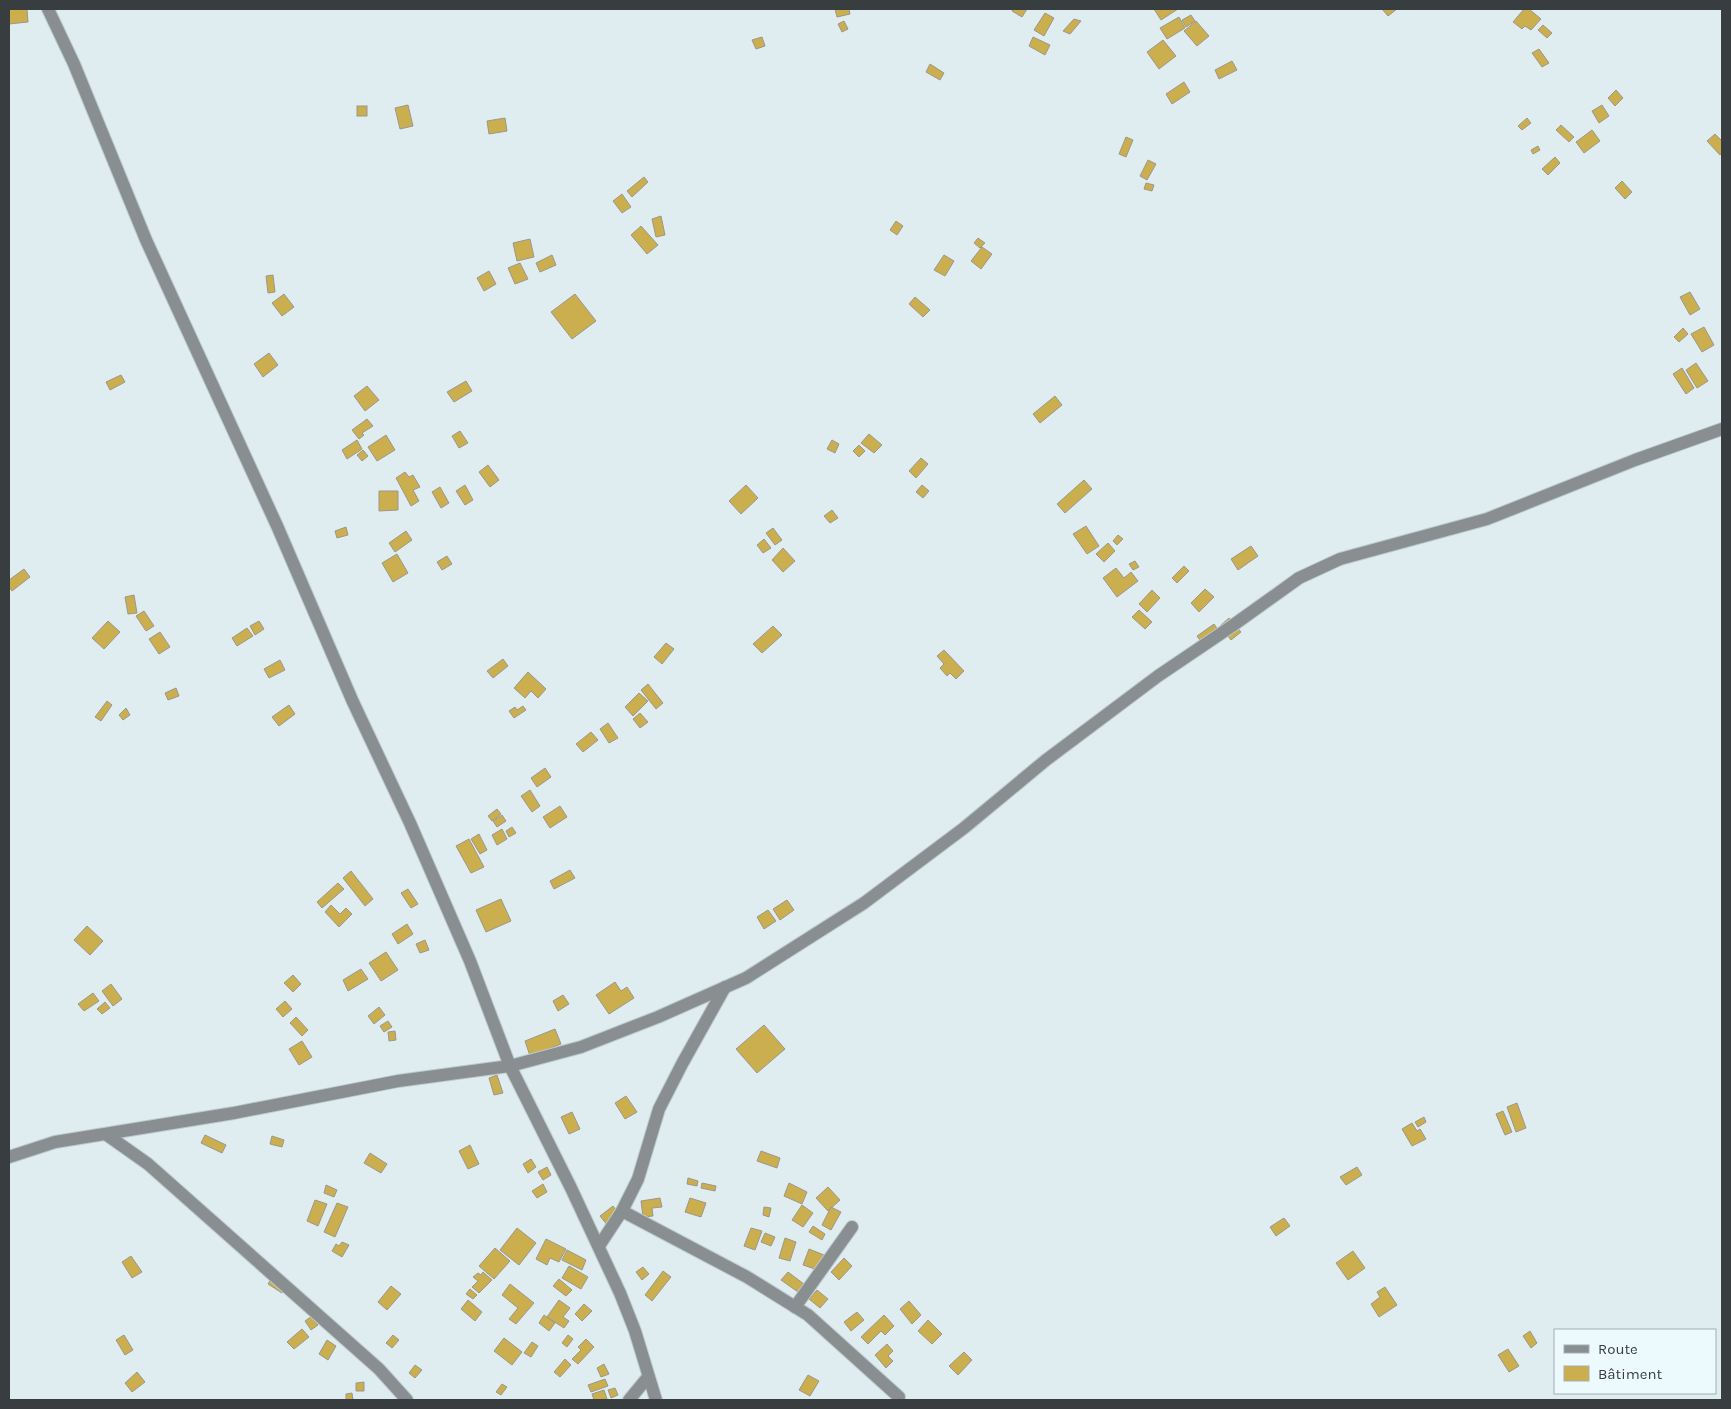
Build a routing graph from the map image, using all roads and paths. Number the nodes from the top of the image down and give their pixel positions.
1 (48, 9) edge
2 (1722, 429) edge
3 (725, 987) junction
4 (510, 1066) junction
5 (107, 1135) junction
6 (9, 1157) edge
7 (622, 1211) junction
8 (852, 1227) dead end
9 (598, 1246) junction
10 (795, 1307) junction
11 (648, 1377) junction
12 (899, 1397) dead end
13 (407, 1400) edge
14 (629, 1400) edge
15 (656, 1400) edge

1 - 4 street
2 - 3 street
3 - 4 street
3 - 7 street
4 - 5 street
4 - 9 street
5 - 6 street
5 - 13 street
7 - 9 street
7 - 10 street
8 - 10 street
9 - 11 street
10 - 12 street
11 - 14 street
11 - 15 street

